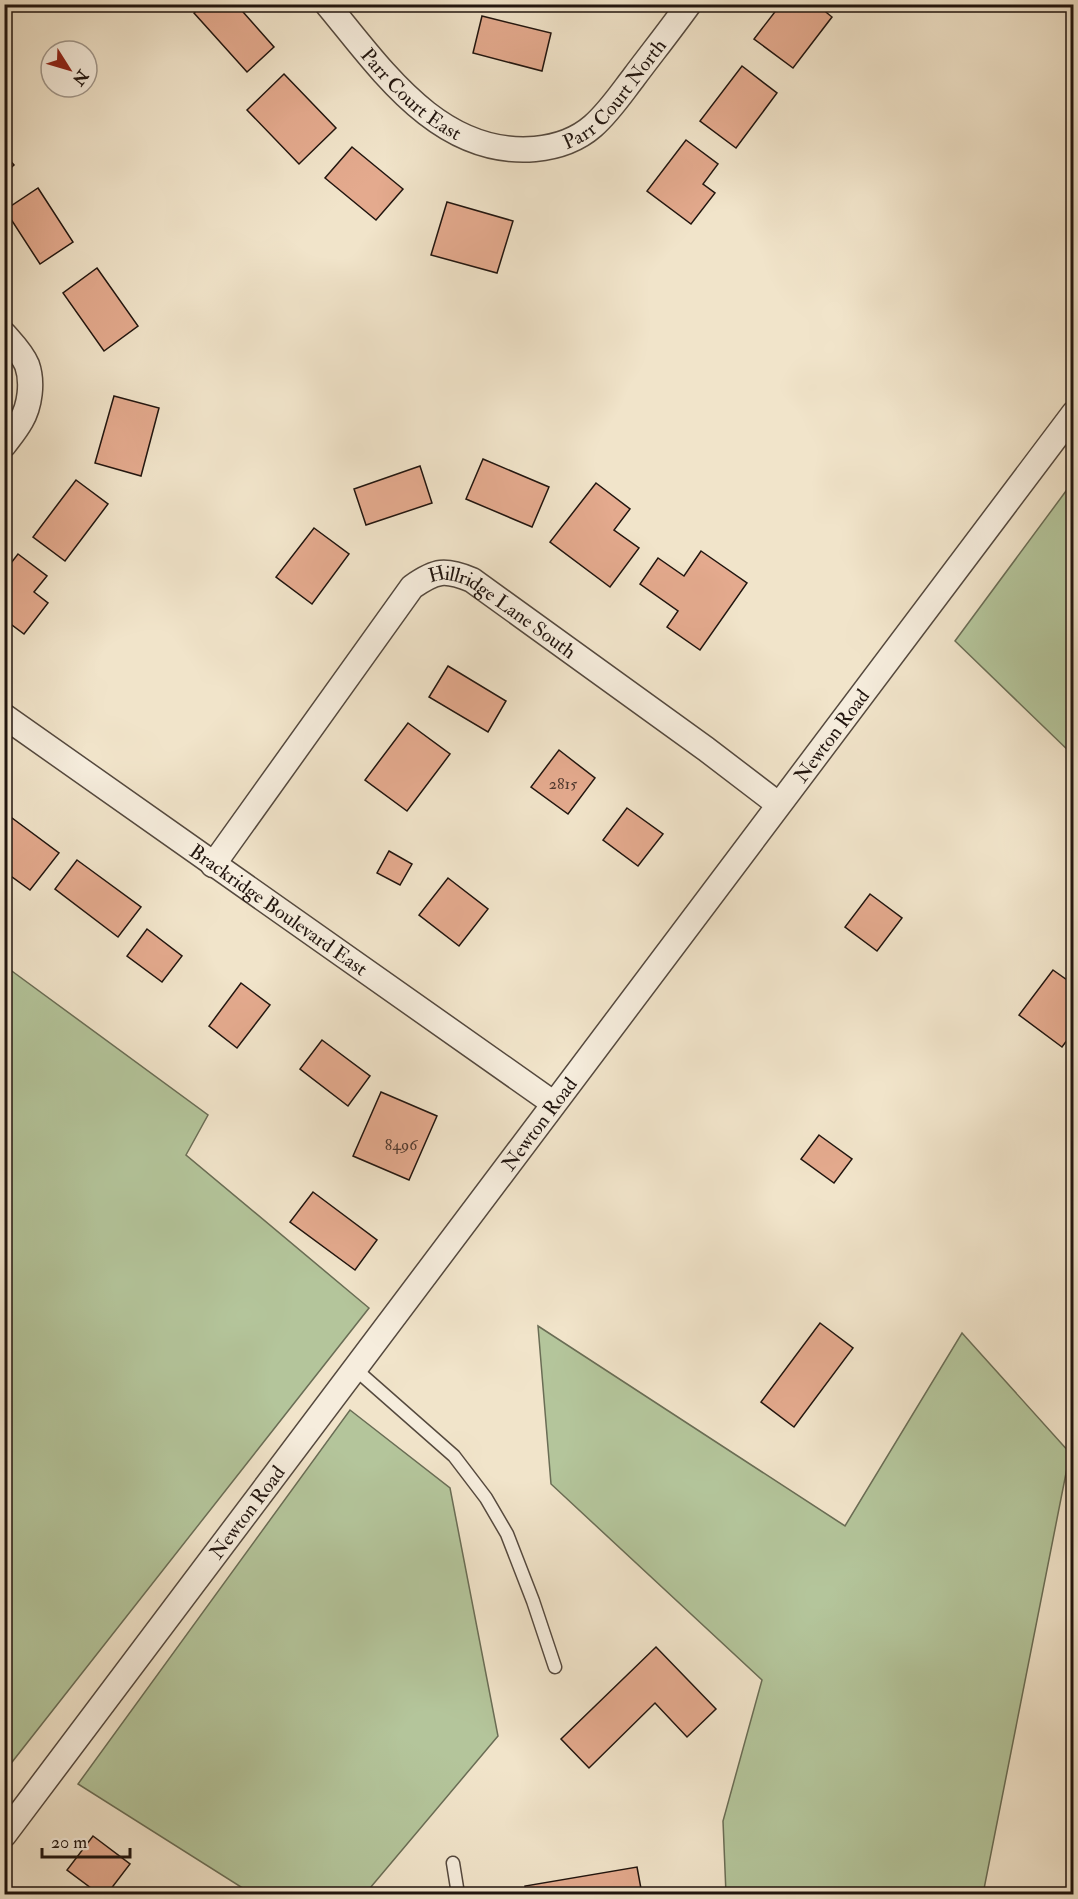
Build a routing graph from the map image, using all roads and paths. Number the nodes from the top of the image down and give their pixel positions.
1 (327, 4) edge
2 (689, 4) edge
3 (518, 150) joint
4 (4, 334) edge
5 (1074, 413) edge
6 (4, 445) edge
7 (4, 716) edge
8 (778, 804) junction
9 (213, 865) junction
10 (553, 1103) junction
11 (354, 1368) junction
12 (555, 1667) dead end
13 (4, 1835) edge
14 (453, 1863) dead end
15 (458, 1894) edge

1 - 3 street, Parr Court East
2 - 3 street, Parr Court North
4 - 6 street
5 - 8 street, Newton Road
7 - 9 street, Brackridge Boulevard East
8 - 9 street, Hillridge Lane South
8 - 10 street, Newton Road
9 - 10 street, Brackridge Boulevard East
10 - 11 street, Newton Road
11 - 12 lane
11 - 13 street, Newton Road
14 - 15 lane

